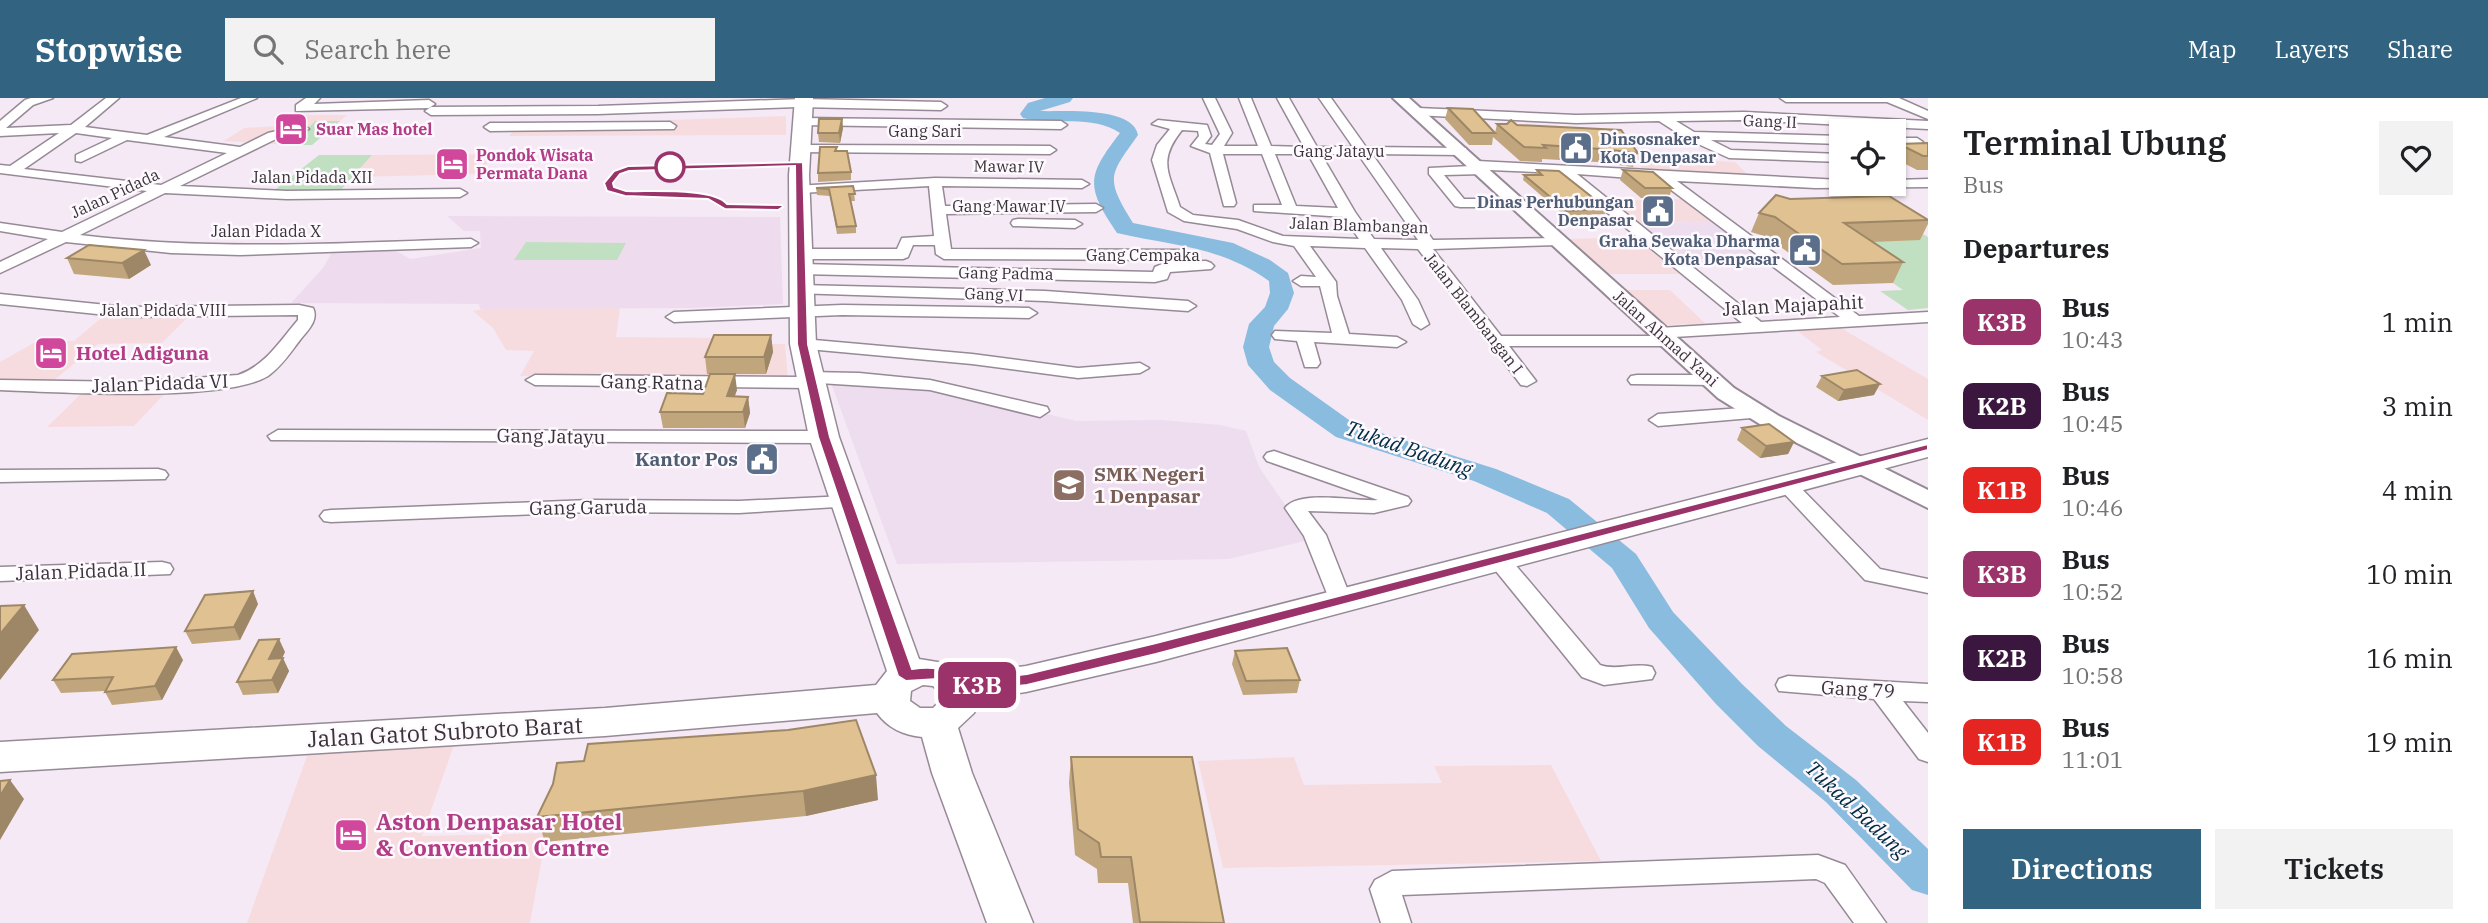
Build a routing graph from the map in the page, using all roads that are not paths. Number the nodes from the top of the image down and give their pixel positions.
1 (47, 98) edge
2 (113, 98) edge
3 (251, 98) edge
4 (314, 98) edge
5 (340, 98) edge
6 (1209, 98) edge
7 (1245, 98) edge
8 (1283, 98) edge
9 (1325, 98) edge
10 (1400, 98) edge
11 (1786, 98) edge
12 (1889, 98) edge
13 (411, 101) edge
14 (361, 102) edge
15 (1681, 104) dead end
16 (1562, 105) dead end
17 (941, 106) dead end
18 (328, 107) junction
19 (803, 107) edge
20 (598, 110) junction
21 (1418, 112) junction
22 (1928, 115) edge
23 (1661, 117) junction
24 (1695, 117) junction
25 (1576, 119) junction
26 (1158, 124) dead end
27 (1061, 125) dead end
28 (1179, 125) junction
29 (1928, 125) edge
30 (2, 126) edge
31 (588, 126) junction
32 (670, 126) dead end
33 (490, 127) dead end
34 (74, 129) junction
35 (303, 130) dead end
36 (127, 135) junction
37 (1427, 136) dead end
38 (1691, 136) junction
39 (151, 137) junction
40 (1445, 137) junction
41 (1829, 140) edge
42 (1906, 142) edge
43 (1917, 142) edge
44 (800, 149) junction
45 (1050, 150) dead end
46 (1216, 150) junction
47 (1312, 150) junction
48 (1363, 150) junction
49 (244, 151) junction
50 (1264, 151) junction
51 (81, 158) dead end
52 (1829, 158) edge
53 (1474, 162) junction
54 (1562, 169) junction
55 (6, 170) edge
56 (1662, 176) junction
57 (936, 178) junction
58 (799, 182) junction
59 (1928, 183) edge
60 (1082, 184) dead end
61 (1829, 184) edge
62 (1906, 184) edge
63 (162, 190) junction
64 (460, 193) dead end
65 (1877, 196) edge
66 (1885, 201) edge
67 (1517, 203) junction
68 (1229, 204) dead end
69 (1096, 208) dead end
70 (1259, 208) dead end
71 (1291, 210) junction
72 (1348, 213) junction
73 (1075, 224) dead end
74 (0, 227) edge
75 (943, 232) junction
76 (61, 238) junction
77 (1299, 242) junction
78 (1558, 242) junction
79 (471, 243) dead end
80 (1368, 245) junction
81 (1426, 245) junction
82 (1210, 261) joint
83 (0, 268) edge
84 (1301, 281) dead end
85 (800, 282) junction
86 (1328, 282) junction
87 (0, 299) edge
88 (1188, 306) dead end
89 (1029, 313) dead end
90 (674, 317) dead end
91 (1928, 317) edge
92 (1858, 323) junction
93 (1421, 324) dead end
94 (299, 328) joint
95 (1758, 328) junction
96 (1280, 335) dead end
97 (1304, 336) junction
98 (1664, 337) junction
99 (1342, 338) junction
100 (1496, 341) junction
101 (1397, 342) dead end
102 (803, 344) junction
103 (1311, 363) dead end
104 (1140, 368) dead end
105 (535, 380) dead end
106 (809, 380) junction
107 (1637, 380) dead end
108 (1712, 380) junction
109 (1527, 381) dead end
110 (0, 385) edge
111 (1040, 411) dead end
112 (1756, 413) junction
113 (1658, 420) dead end
114 (278, 436) dead end
115 (824, 437) junction
116 (1928, 448) edge
117 (1274, 457) dead end
118 (1859, 466) junction
119 (158, 475) dead end
120 (0, 476) edge
121 (1787, 485) junction
122 (1928, 500) edge
123 (846, 502) junction
124 (331, 516) dead end
125 (1499, 560) junction
126 (162, 569) dead end
127 (0, 574) edge
128 (1928, 586) edge
129 (1340, 601) junction
130 (1643, 673) dead end
131 (1788, 685) dead end
132 (898, 687) junction
133 (959, 688) junction
134 (1881, 690) junction
135 (1928, 693) edge
136 (937, 722) junction
137 (1928, 752) edge
138 (0, 757) edge
139 (1010, 923) edge
140 (1396, 923) edge
141 (1871, 923) edge

1 - 30 street
2 - 34 street
3 - 39 street
4 - 18 street
5 - 18 street
6 - 46 street
7 - 50 street
8 - 47 street
9 - 48 street
10 - 21 main road, Jalan Ahmad Yani
11 - 12 street
12 - 22 street
13 - 14 street
13 - 20 street
14 - 18 street
15 - 24 street
16 - 25 street
17 - 19 street
19 - 20 street
19 - 27 street
19 - 44 highway
20 - 31 street
21 - 25 street
21 - 40 main road, Jalan Ahmad Yani
23 - 24 street
23 - 25 street
23 - 38 street
24 - 29 street
26 - 28 street
28 - 46 street
28 - 77 street, Jalan Blambangan
30 - 34 street
31 - 32 street
31 - 33 street
34 - 36 street
34 - 55 street
35 - 49 street, Jalan Pidada
36 - 39 street
36 - 51 street
37 - 40 street
38 - 41 street, Gang II
38 - 52 street
39 - 49 street
40 - 53 main road, Jalan Ahmad Yani
42 - 43 street
44 - 45 street, Gang Sari
44 - 58 highway
46 - 50 street, Gang Jatayu
46 - 68 street
47 - 48 street, Gang Jatayu
47 - 50 street, Gang Jatayu
47 - 72 street
48 - 53 street, Gang Jatayu
48 - 81 street
49 - 63 street, Jalan Pidada
50 - 71 street
53 - 54 street
53 - 67 main road, Jalan Ahmad Yani
53 - 67 street
54 - 56 street
54 - 95 street
55 - 63 street, Jalan Pidada XII
56 - 61 street
56 - 92 street
57 - 58 street, Mawar IV
57 - 60 street, Mawar IV
57 - 75 street
58 - 85 highway
59 - 62 street
63 - 64 street, Jalan Pidada XII
63 - 76 street, Jalan Pidada
65 - 66 street
67 - 78 main road, Jalan Ahmad Yani
69 - 75 street
70 - 71 street
71 - 72 street
72 - 80 street
73 - 75 street, Gang Mawar IV
74 - 76 street, Jalan Pidada X
75 - 82 street, Gang Cempaka
75 - 85 street, Gang Cempaka
76 - 79 street, Jalan Pidada X
76 - 83 street, Jalan Pidada
77 - 80 street, Jalan Blambangan
77 - 86 street
78 - 81 street, Jalan Blambangan
78 - 98 main road, Jalan Ahmad Yani
80 - 81 street, Jalan Blambangan
80 - 93 street
81 - 100 street, Jalan Blambangan I
82 - 85 street, Gang Padma
84 - 86 street
85 - 88 street, Gang VI
85 - 89 street, Gang VI
85 - 90 street
85 - 102 highway
86 - 99 street
87 - 94 street, Jalan Pidada VIII
91 - 92 street, Jalan Majapahit
92 - 95 street, Jalan Majapahit
94 - 110 street, Jalan Pidada VI
95 - 98 street, Jalan Majapahit
96 - 97 street
97 - 99 street
97 - 103 street
98 - 100 street, Jalan Majapahit
98 - 108 main road, Jalan Ahmad Yani
99 - 101 street
100 - 109 street, Jalan Blambangan I
102 - 104 street
102 - 106 highway
105 - 106 street, Gang Ratna
106 - 111 street, Gang Ratna
106 - 115 highway
107 - 108 street
108 - 112 main road, Jalan Ahmad Yani
112 - 113 street
112 - 118 main road, Jalan Ahmad Yani
114 - 115 street, Gang Jatayu
115 - 123 highway
116 - 118 highway
117 - 129 street
118 - 121 highway
118 - 122 main road, Jalan Ahmad Yani
119 - 120 street
121 - 125 highway
121 - 128 street
123 - 124 street, Gang Garuda
123 - 132 highway
125 - 129 highway
125 - 130 street
126 - 127 street, Jalan Pidada II
129 - 133 highway
131 - 134 street, Gang 79
132 - 133 highway
132 - 136 highway
132 - 138 highway, Jalan Gatot Subroto Barat
133 - 136 highway
134 - 135 street, Gang 79
134 - 137 street
136 - 139 highway
140 - 141 street

